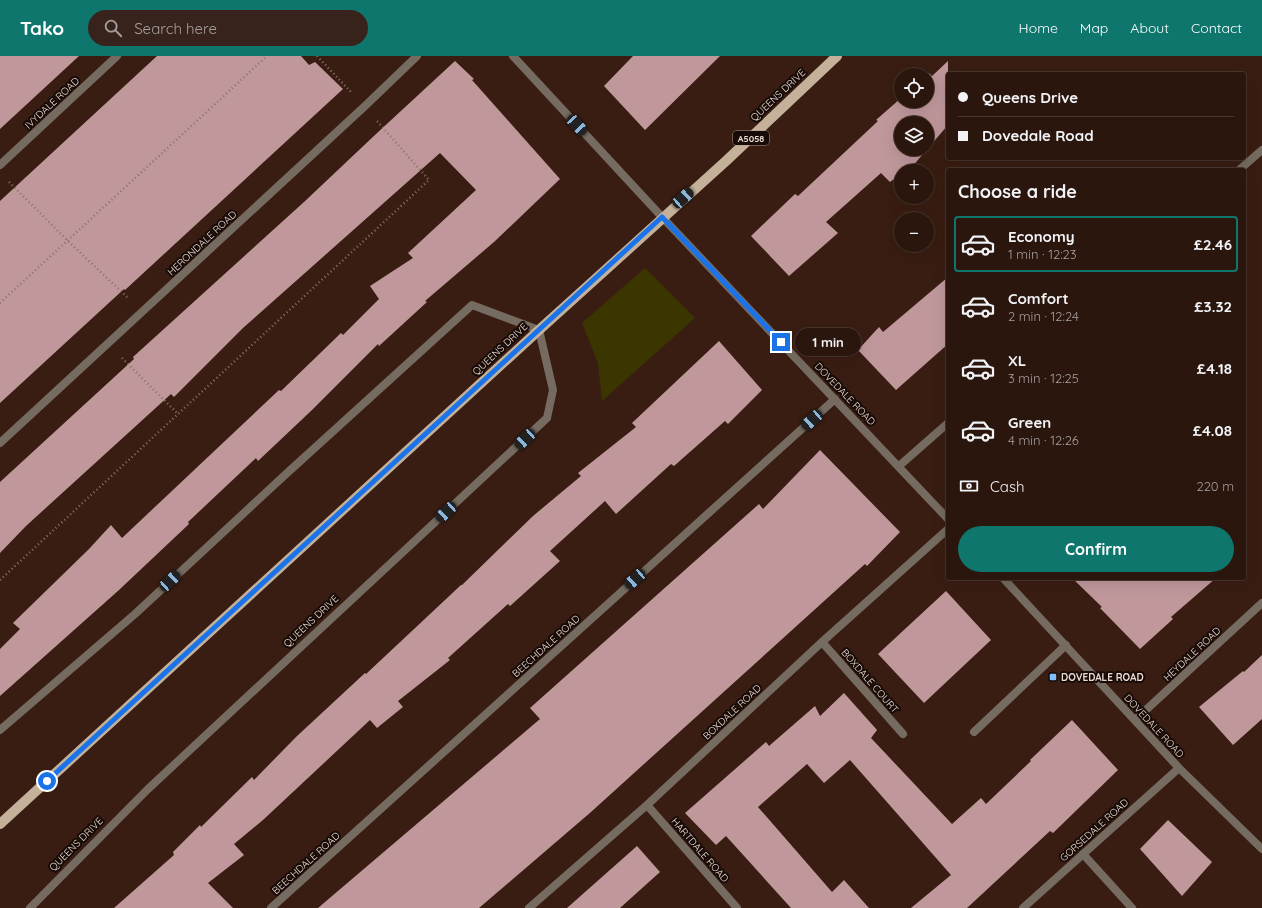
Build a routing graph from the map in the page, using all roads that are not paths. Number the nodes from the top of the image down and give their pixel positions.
1 (117, 56) edge
2 (417, 56) edge
3 (513, 56) edge
4 (837, 56) edge
5 (1262, 150) edge
6 (0, 165) edge
7 (1241, 168) edge
8 (662, 217) junction
9 (539, 330) junction
10 (835, 399) junction
11 (946, 426) edge
12 (0, 443) edge
13 (899, 466) junction
14 (946, 517) edge
15 (946, 530) edge
16 (1005, 580) edge
17 (1262, 603) edge
18 (822, 642) junction
19 (1066, 646) junction
20 (1135, 720) junction
21 (0, 730) edge
22 (974, 732) dead end
23 (903, 734) dead end
24 (1179, 768) junction
25 (647, 805) junction
26 (0, 824) edge
27 (1262, 849) edge
28 (1083, 854) junction
29 (30, 908) edge
30 (271, 908) edge
31 (528, 908) edge
32 (737, 908) edge
33 (1023, 908) edge
34 (1132, 908) edge

1 - 6 street, IVYDALE ROAD
2 - 12 street, HERONDALE ROAD
3 - 8 street, DOVEDALE ROAD
4 - 8 main road, QUEENS DRIVE / A5058
5 - 7 street
8 - 9 main road, QUEENS DRIVE / A5058
8 - 10 street, DOVEDALE ROAD
9 - 21 street, QUEENS DRIVE
9 - 26 main road, QUEENS DRIVE / A5058
9 - 29 street, QUEENS DRIVE
10 - 13 street, DOVEDALE ROAD
10 - 30 street, BEECHDALE ROAD
11 - 13 street
13 - 14 street, DOVEDALE ROAD
15 - 18 street, BOXDALE ROAD
16 - 19 street, DOVEDALE ROAD
17 - 20 street, HEYDALE ROAD
18 - 23 street, BOXDALE COURT
18 - 25 street, BOXDALE ROAD
19 - 20 street, DOVEDALE ROAD
19 - 22 street
20 - 24 street, DOVEDALE ROAD
24 - 27 street, DOVEDALE ROAD
24 - 28 street, GORSEDALE ROAD
25 - 31 street, BOXDALE ROAD
25 - 32 street, HARTDALE ROAD
28 - 33 street, GORSEDALE ROAD
28 - 34 street

